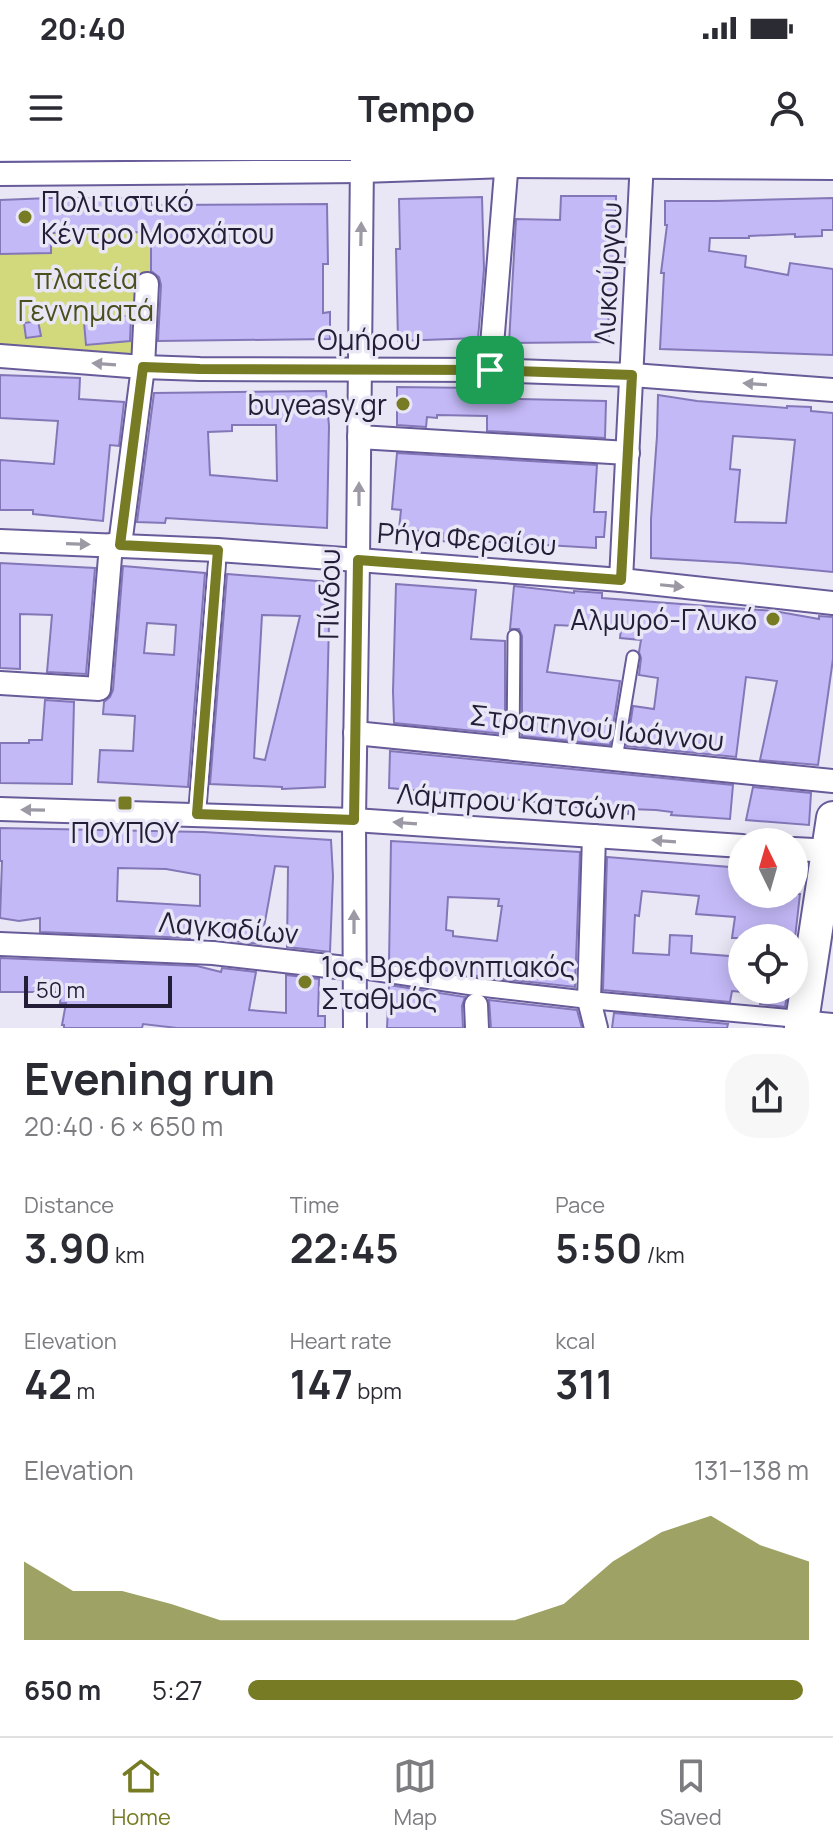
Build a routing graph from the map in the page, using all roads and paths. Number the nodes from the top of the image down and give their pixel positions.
1 (507, 163) edge
2 (642, 163) edge
3 (759, 164) edge
4 (362, 165) edge
5 (141, 166) edge
6 (833, 168) edge
7 (0, 174) edge
8 (147, 284) dead end
9 (0, 356) edge
10 (143, 367) junction
11 (359, 368) junction
12 (490, 370) junction
13 (632, 375) junction
14 (833, 390) edge
15 (359, 437) junction
16 (628, 453) junction
17 (0, 541) edge
18 (116, 545) junction
19 (218, 550) junction
20 (358, 560) junction
21 (621, 580) junction
22 (833, 603) edge
23 (514, 636) dead end
24 (633, 657) dead end
25 (0, 683) edge
26 (355, 733) junction
27 (513, 749) junction
28 (616, 759) junction
29 (833, 781) edge
30 (0, 809) edge
31 (197, 814) junction
32 (833, 818) edge
33 (354, 820) junction
34 (594, 836) junction
35 (728, 845) edge
36 (808, 850) edge
37 (830, 851) edge
38 (0, 944) edge
39 (355, 969) junction
40 (476, 996) junction
41 (589, 1000) junction
42 (812, 1023) edge
43 (355, 1028) edge
44 (477, 1028) edge
45 (596, 1028) edge

1 - 2 street
1 - 4 street
1 - 12 street
2 - 3 street
2 - 13 street, Λυκούργου
3 - 6 street
4 - 5 street
11 -> 4 street, Πίνδου
5 - 7 street
8 - 10 street
10 -> 9 street, Ομήρου
10 - 11 street, Ομήρου
10 - 18 street
11 - 12 street, Ομήρου
11 - 15 street, Πίνδου
12 - 13 street, Ομήρου
14 -> 13 street, Ομήρου
13 - 16 street, Λυκούργου
15 - 16 street
20 -> 15 street, Πίνδου
16 - 21 street, Λυκούργου
17 -> 18 street, Ρήγα Φεραίου
18 - 19 street, Ρήγα Φεραίου
18 - 25 street
19 - 20 street, Ρήγα Φεραίου
19 - 31 street
20 - 21 street, Ρήγα Φεραίου
20 - 26 street, Πίνδου
21 -> 22 street, Ρήγα Φεραίου
23 - 27 lane
24 - 28 lane
26 - 27 street, Στρατηγού Ιωάννου
26 - 33 street, Πίνδου
27 - 28 street, Στρατηγού Ιωάννου
28 - 29 street, Στρατηγού Ιωάννου
31 -> 30 street, Λάμπρου Κατσώνη
31 - 33 street, Λάμπρου Κατσώνη
32 - 37 main road
34 -> 33 street, Λάμπρου Κατσώνη
39 -> 33 street, Πίνδου
35 -> 34 street, Λάμπρου Κατσώνη
34 - 41 street
36 - 37 street
37 - 42 main road
38 - 39 street, Λαγκαδίων
39 - 40 street, Λαγκαδίων
39 - 43 street, Πίνδου
40 - 41 street, Λαγκαδίων
40 - 44 street
41 - 42 street, Λαγκαδίων
41 - 45 street

